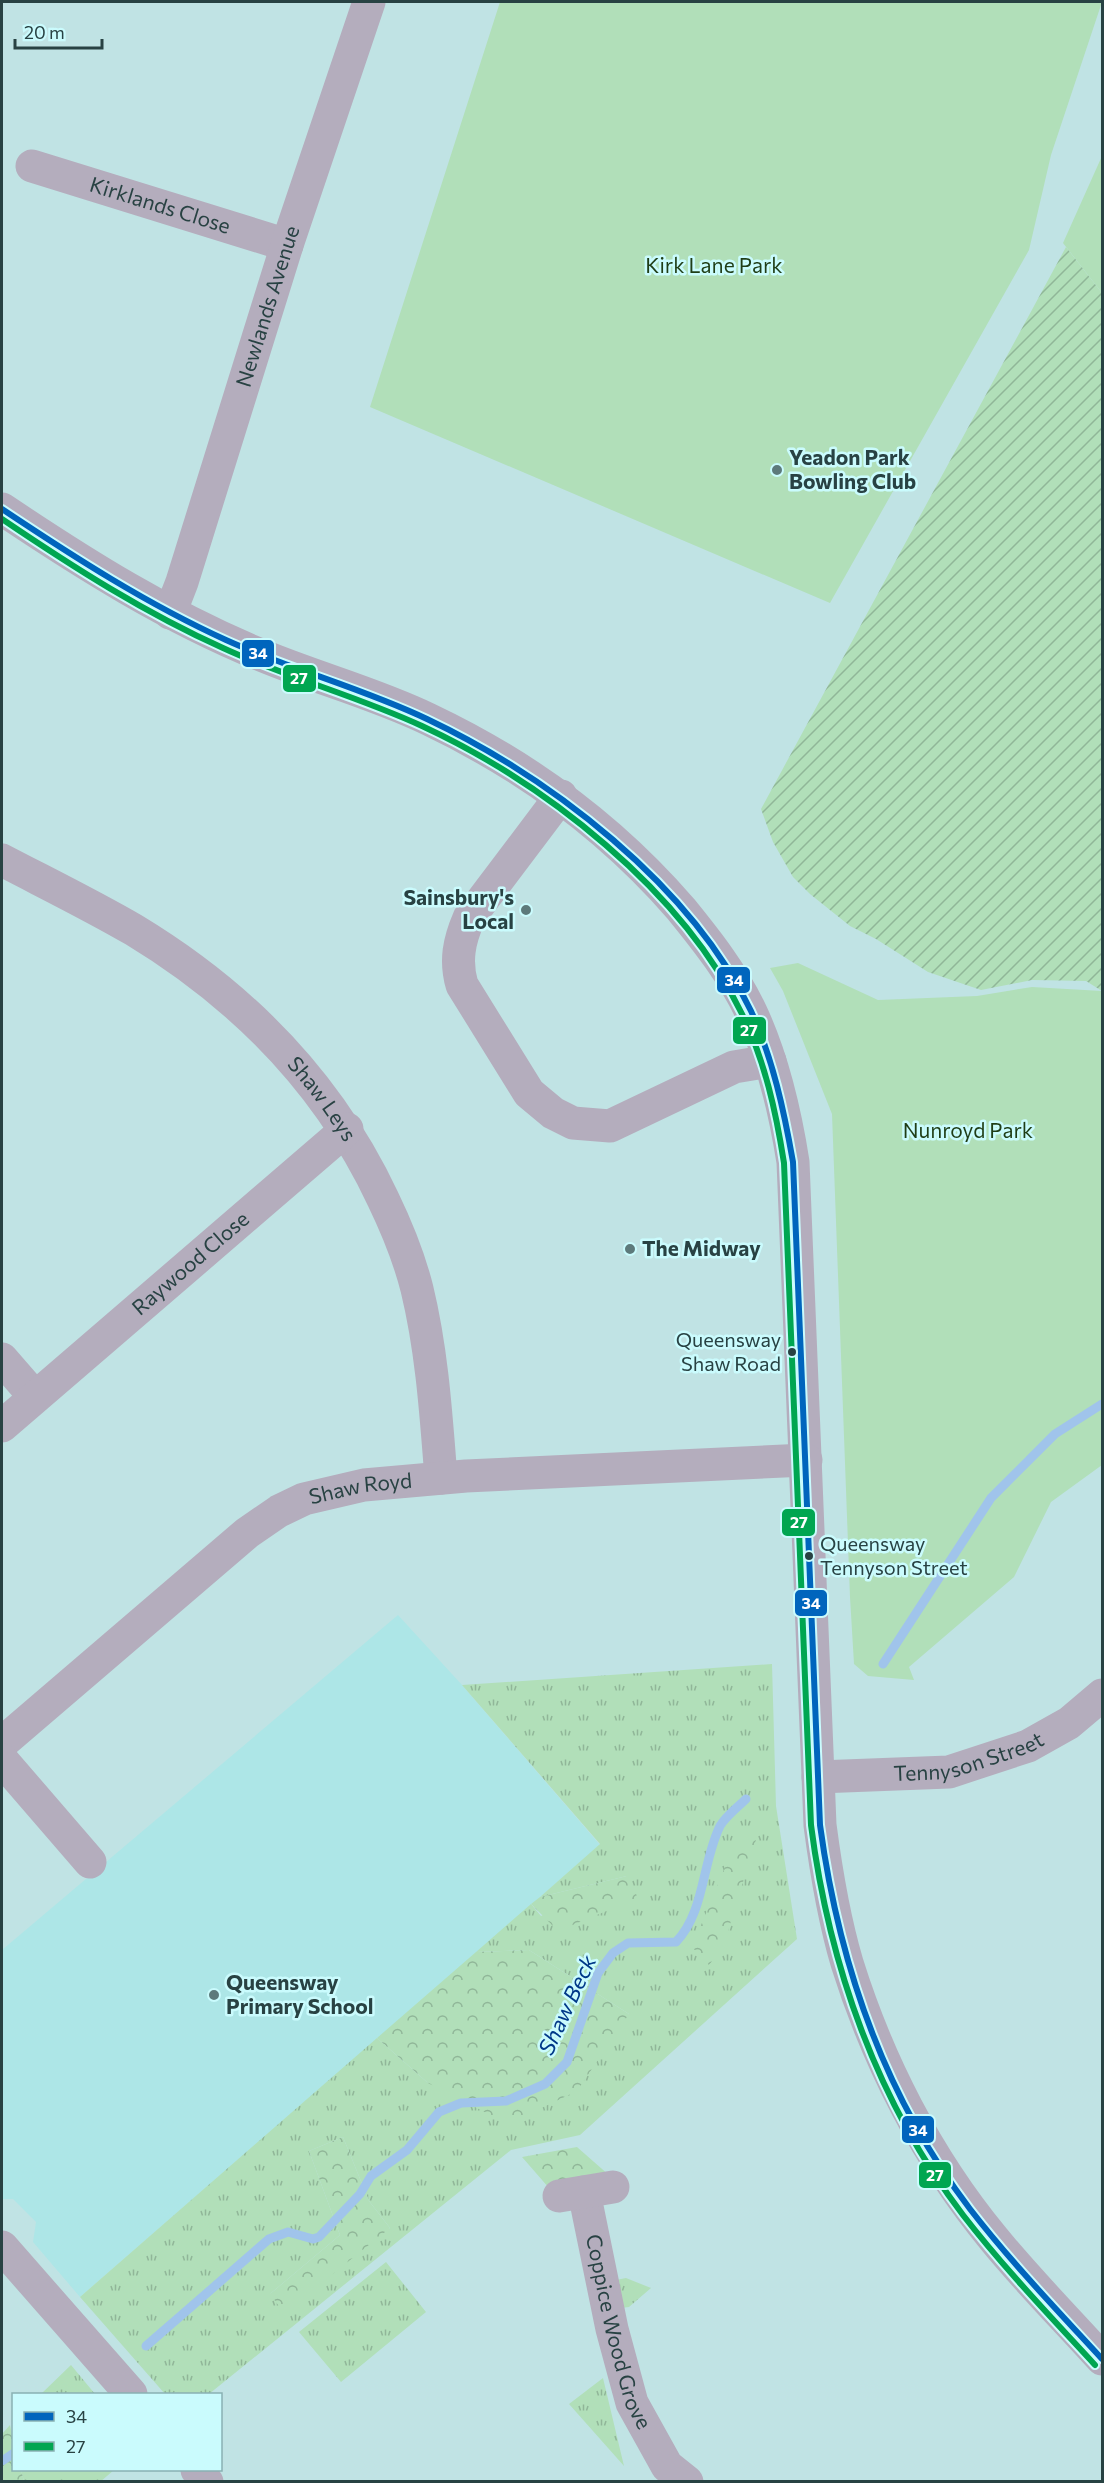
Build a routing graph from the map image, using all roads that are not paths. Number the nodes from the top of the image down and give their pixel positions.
1 (369, 2) edge
2 (32, 166) dead end
3 (287, 245) junction
4 (2, 509) edge
5 (170, 613) junction
6 (561, 796) junction
7 (2, 860) edge
8 (770, 1061) junction
9 (346, 1129) junction
10 (2, 1359) edge
11 (35, 1397) junction
12 (2, 1426) edge
13 (806, 1460) junction
14 (441, 1478) junction
15 (1100, 1704) edge
16 (2, 1743) edge
17 (2, 1760) edge
18 (818, 1777) junction
19 (90, 1862) dead end
20 (585, 2191) dead end
21 (4, 2254) edge
22 (1102, 2359) edge
23 (130, 2393) edge
24 (668, 2476) edge

1 - 3 street, Newlands Avenue
2 - 3 street, Kirklands Close
3 - 5 street, Newlands Avenue
4 - 5 street
5 - 6 street
6 - 8 street
6 - 8 street
7 - 9 street, Shaw Leys
8 - 13 street
9 - 11 street, Raywood Close
9 - 14 street, Shaw Leys
10 - 11 street
11 - 12 street, Raywood Close
13 - 14 street, Shaw Royd
13 - 18 street
14 - 16 street, Shaw Royd
15 - 18 street, Tennyson Street
17 - 19 street
18 - 22 street
20 - 24 street, Coppice Wood Grove
21 - 23 street

